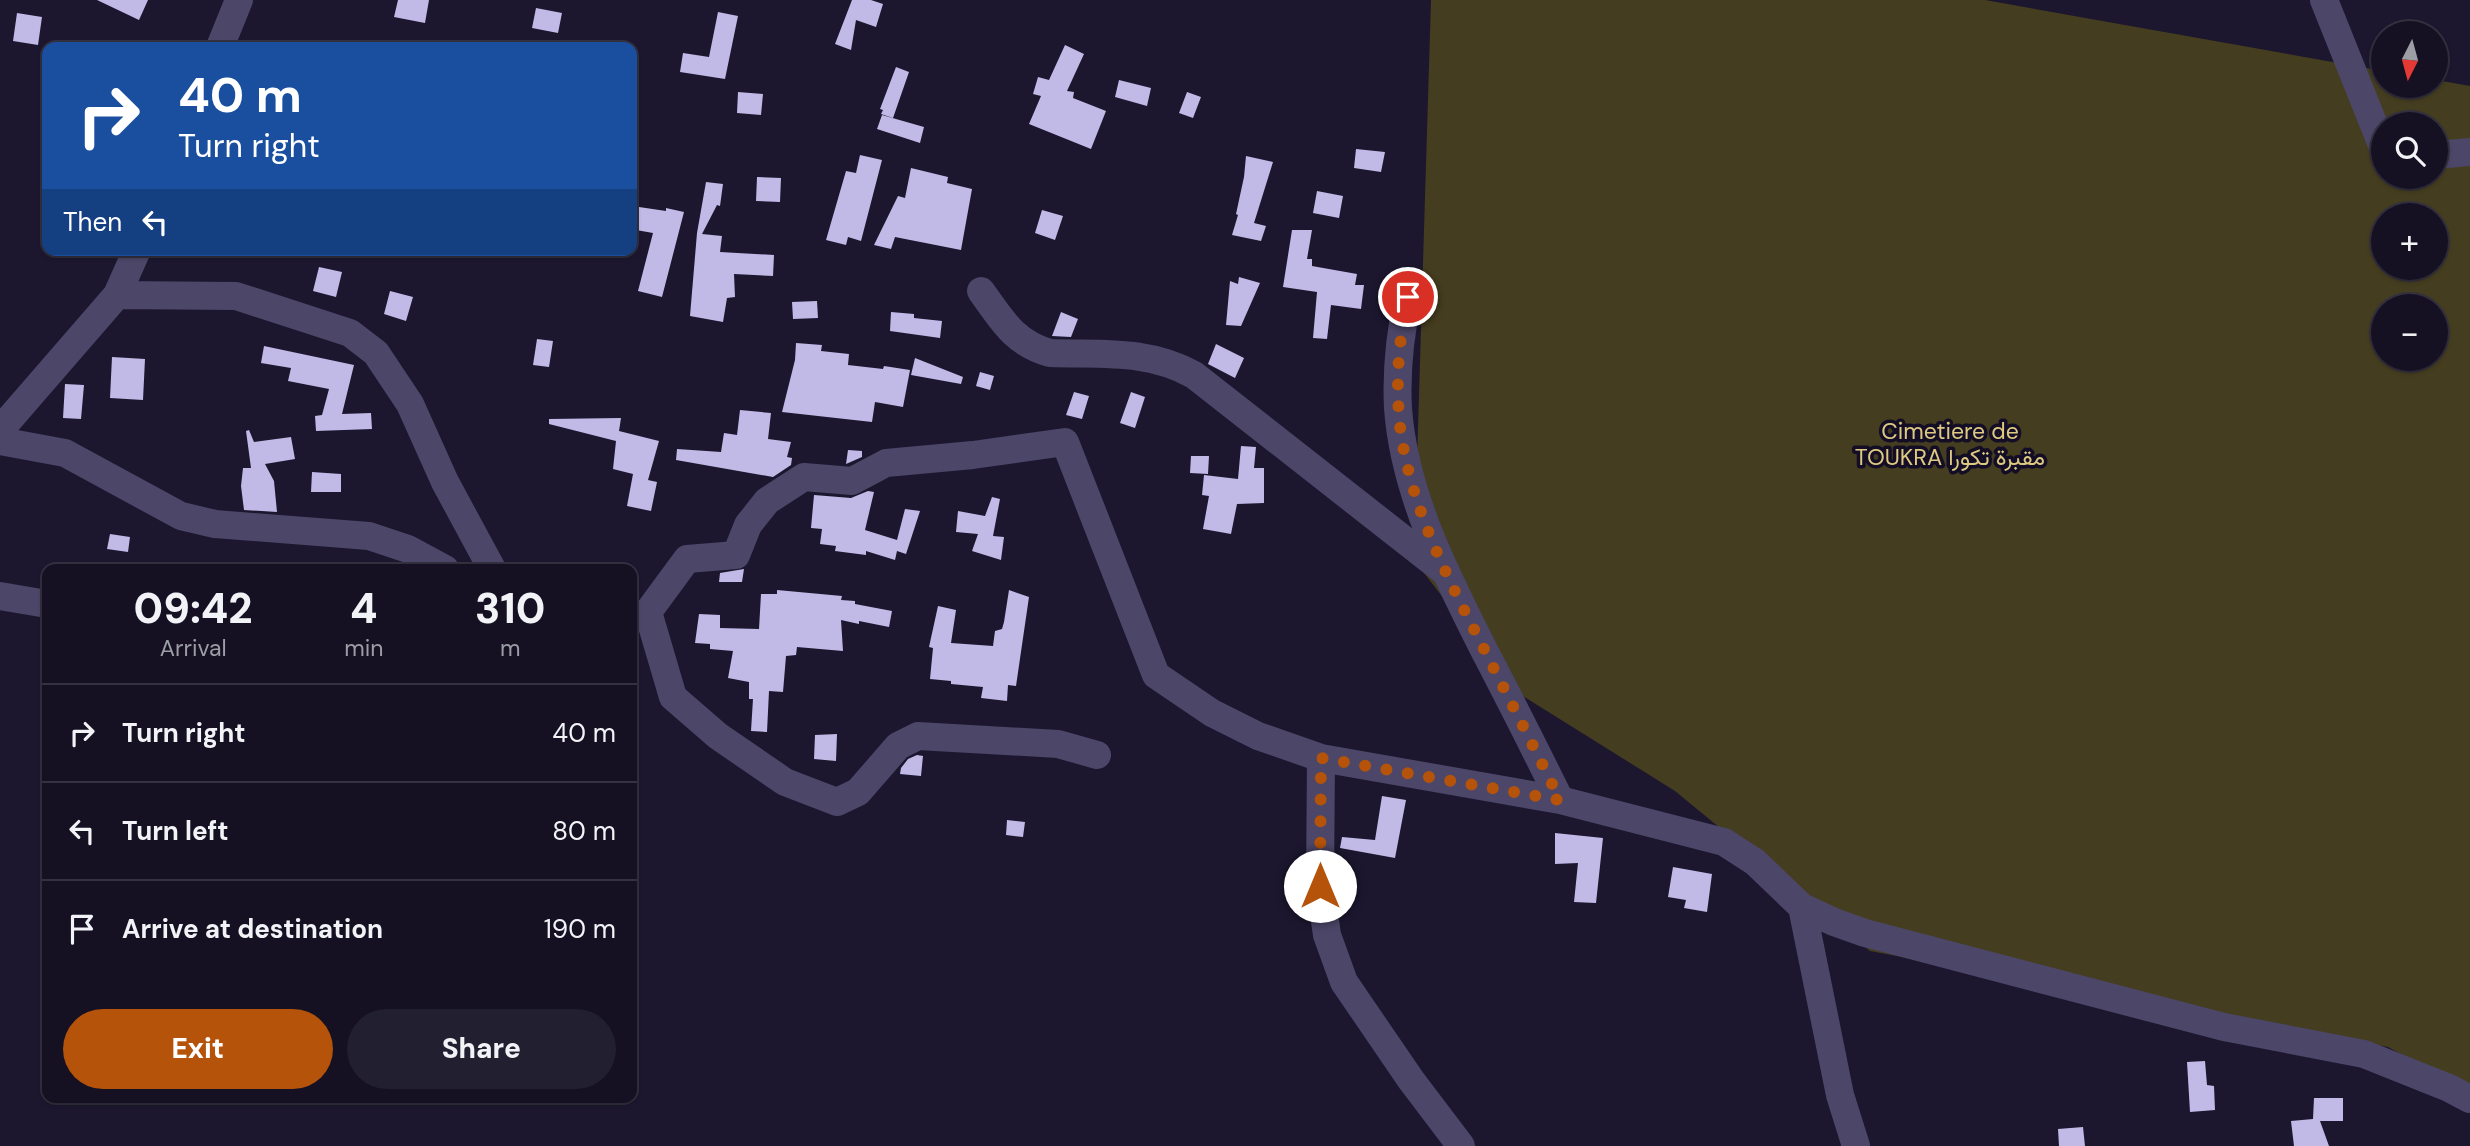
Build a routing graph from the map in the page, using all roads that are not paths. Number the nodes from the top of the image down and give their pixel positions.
1 (239, 0) edge
2 (2324, 0) edge
3 (222, 42) edge
4 (2371, 118) edge
5 (2470, 152) edge
6 (2448, 154) edge
7 (134, 256) edge
8 (981, 291) dead end
9 (117, 295) junction
10 (1408, 297) dead end
11 (0, 430) edge
12 (0, 441) edge
13 (436, 564) edge
14 (489, 564) edge
15 (1444, 571) junction
16 (0, 596) edge
17 (42, 603) edge
18 (640, 608) edge
19 (1097, 755) dead end
20 (1321, 758) junction
21 (1560, 800) junction
22 (1802, 907) junction
23 (2470, 1099) edge
24 (1461, 1146) edge
25 (1856, 1146) edge

1 - 3 street
2 - 4 street
5 - 6 street
7 - 9 street
8 - 15 street
9 - 11 street
9 - 14 street
10 - 15 street
12 - 13 street
15 - 21 street
16 - 17 street
18 - 19 street
18 - 20 street
20 - 21 street
20 - 24 street
21 - 22 street
22 - 23 street
22 - 25 street

